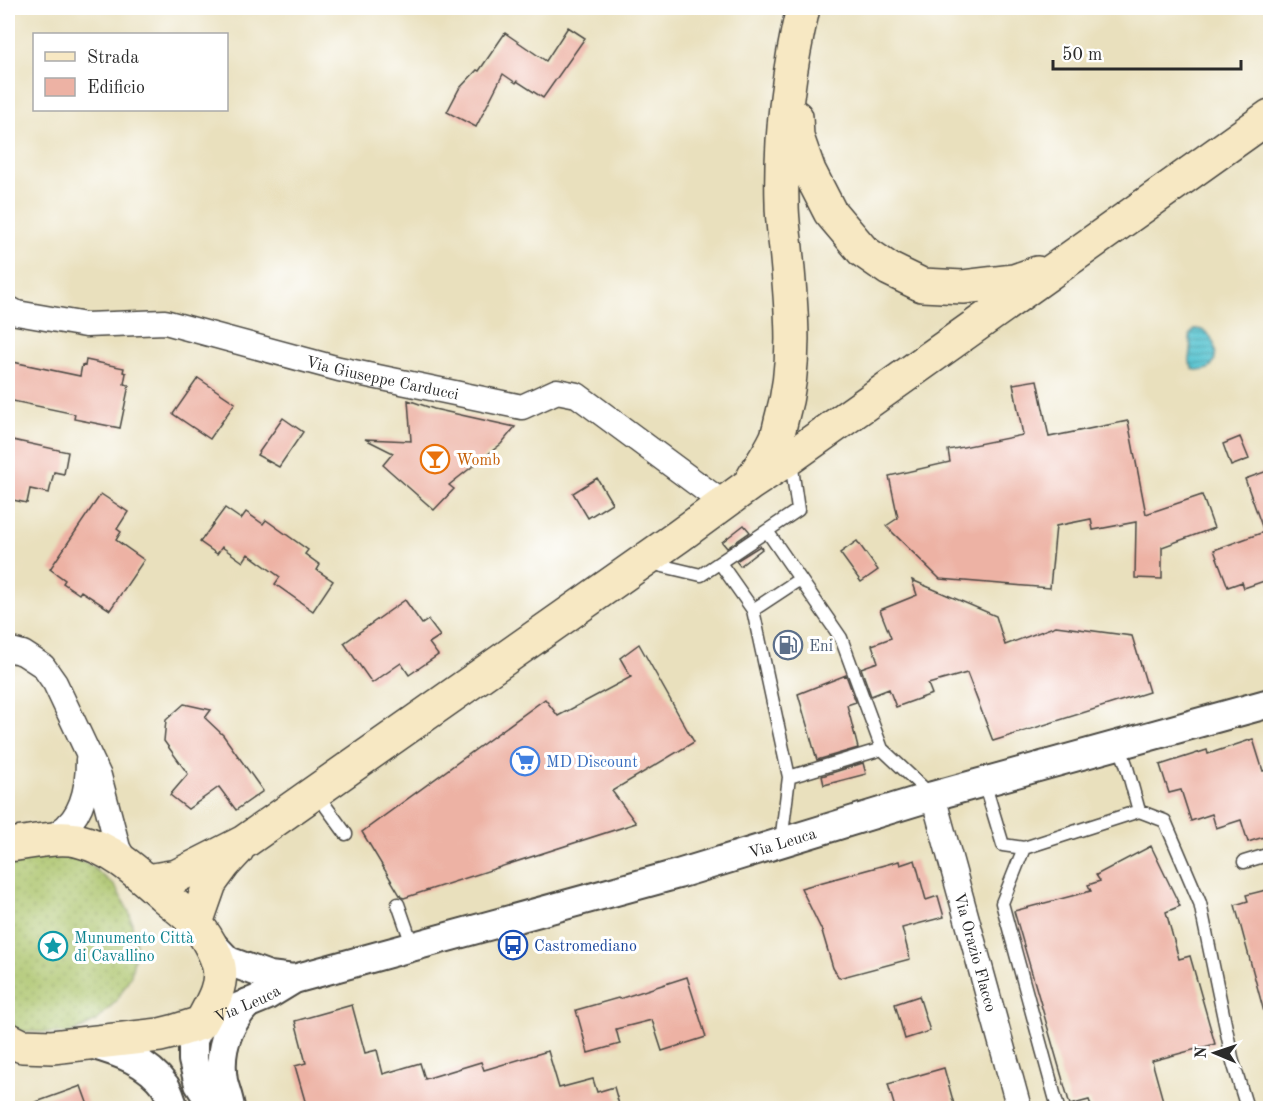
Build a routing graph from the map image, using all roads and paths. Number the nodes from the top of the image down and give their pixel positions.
1 (803, 8) edge
2 (795, 40) junction
3 (1270, 116) edge
4 (1062, 265) junction
5 (8, 308) edge
6 (790, 457) junction
7 (750, 484) junction
8 (723, 503) junction
9 (767, 531) junction
10 (643, 561) junction
11 (720, 563) junction
12 (800, 579) junction
13 (753, 610) junction
14 (8, 648) edge
15 (1270, 703) edge
16 (1119, 744) junction
17 (882, 748) junction
18 (88, 755) junction
19 (789, 777) junction
20 (984, 782) junction
21 (315, 792) junction
22 (933, 796) junction
23 (1139, 811) junction
24 (346, 834) dead end
25 (244, 842) junction
26 (23, 843) edge
27 (780, 843) junction
28 (1024, 848) junction
29 (1270, 854) edge
30 (1244, 862) dead end
31 (138, 874) junction
32 (398, 904) dead end
33 (202, 932) junction
34 (413, 947) junction
35 (294, 979) junction
36 (248, 1003) junction
37 (201, 1023) junction
38 (86, 1042) junction
39 (12, 1044) edge
40 (174, 1108) edge
41 (214, 1108) edge
42 (230, 1108) edge
43 (1020, 1108) edge
44 (1058, 1108) edge
45 (1246, 1108) edge

1 - 2 main road
2 - 4 main road
2 - 7 main road
3 - 4 main road
4 - 6 main road
5 - 8 street, Via Giuseppe Carducci
6 - 7 main road
6 - 9 lane
7 - 8 main road
8 - 10 main road
9 - 11 lane
9 - 12 lane
10 - 11 lane
10 - 21 main road
11 - 13 lane
12 - 13 lane
12 - 17 lane
13 - 19 lane
14 - 18 street
15 - 16 street, Via Leuca
16 - 20 street, Via Leuca
16 - 23 lane
17 - 19 lane
17 - 22 lane
18 - 26 street
18 - 31 street
19 - 27 lane
20 - 22 street, Via Leuca
20 - 28 lane
21 - 24 lane
21 - 25 main road
22 - 27 street, Via Leuca
22 - 43 street, Via Orazio Flacco
23 - 28 lane
23 - 45 lane
25 - 31 main road
25 - 33 main road
26 - 31 main road
27 - 34 street, Via Leuca
28 - 44 lane
29 - 30 lane
31 - 33 main road
32 - 34 lane
33 - 35 street, Via Leuca
33 - 37 main road
34 - 35 street, Via Leuca
35 - 36 street, Via Leuca
36 - 37 street, Via Leuca
36 - 42 street
37 - 38 main road
37 - 41 street
38 - 39 main road
38 - 40 street

